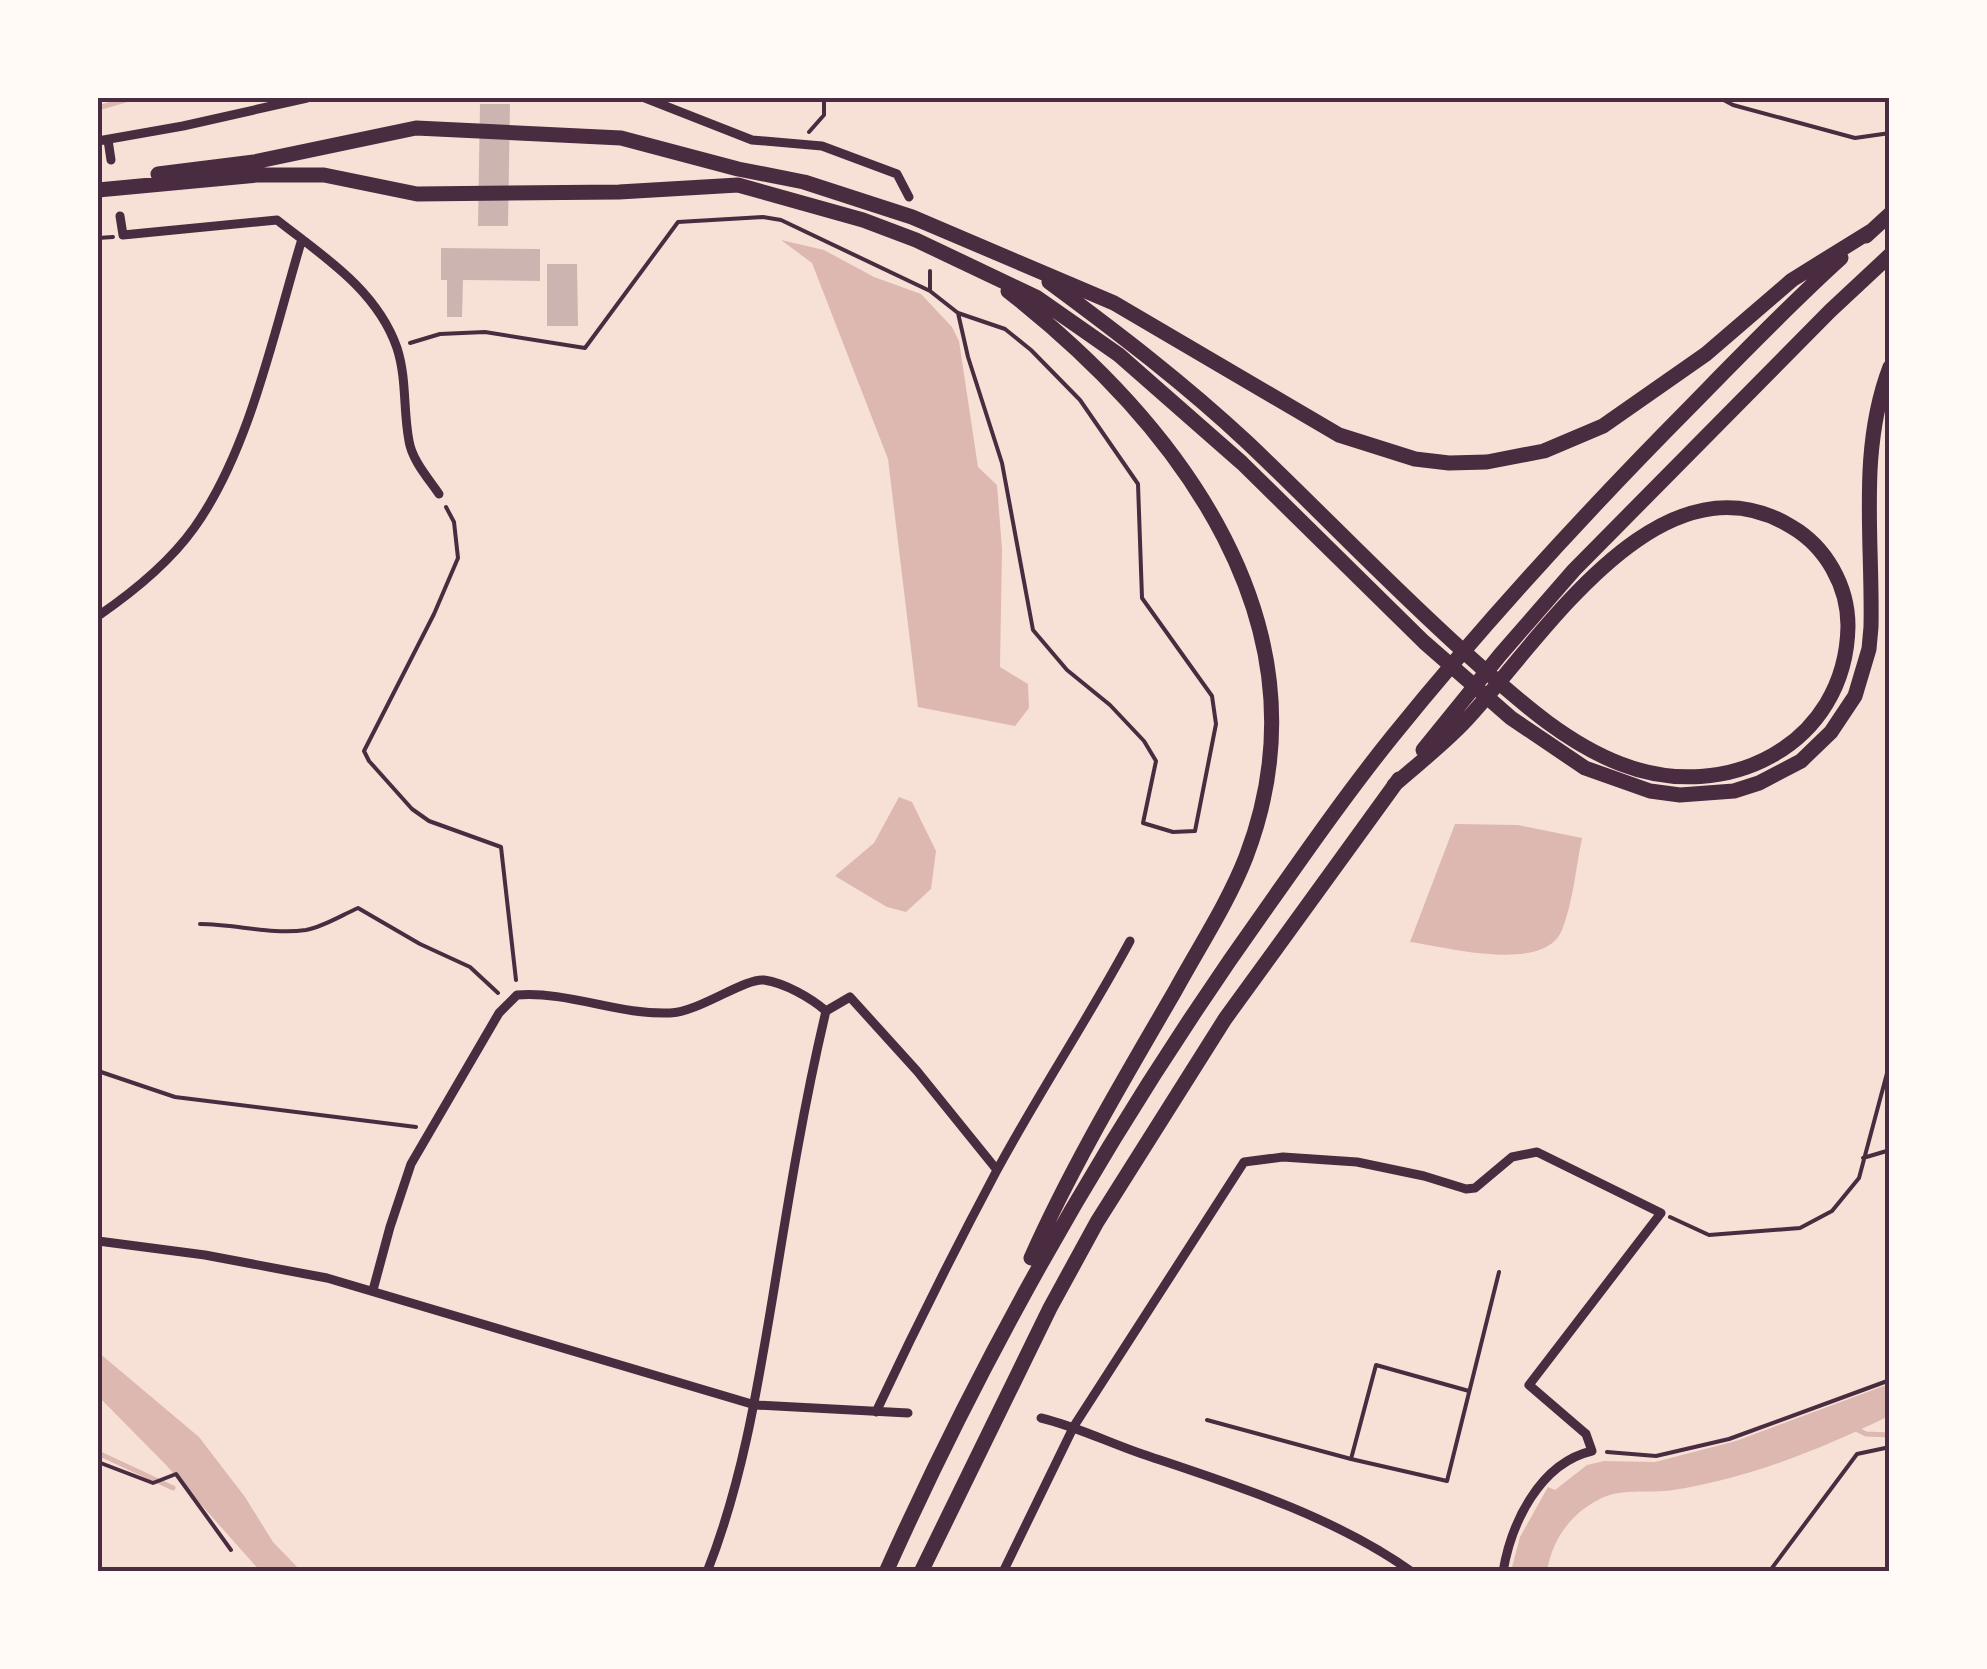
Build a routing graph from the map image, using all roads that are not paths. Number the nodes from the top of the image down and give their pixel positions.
1 (306, 98) edge
2 (645, 98) edge
3 (103, 140) edge
4 (111, 160) dead end
5 (98, 182) edge
6 (98, 190) edge
7 (909, 196) dead end
8 (1890, 214) edge
9 (120, 216) dead end
10 (1871, 231) junction
11 (302, 240) junction
12 (1890, 255) edge
13 (1026, 265) junction
14 (985, 273) junction
15 (1890, 367) edge
16 (439, 494) road end
17 (98, 616) edge
18 (1394, 784) junction
19 (1130, 941) dead end
20 (826, 1011) junction
21 (998, 1170) junction
22 (98, 1241) edge
23 (1499, 1272) dead end
24 (373, 1290) junction
25 (981, 1372) junction
26 (1468, 1391) junction
27 (755, 1405) junction
28 (876, 1412) junction
29 (908, 1413) dead end
30 (1041, 1418) dead end
31 (1207, 1420) dead end
32 (1074, 1426) junction
33 (1351, 1459) junction
34 (707, 1572) edge
35 (886, 1572) edge
36 (920, 1572) edge
37 (1002, 1572) edge
38 (1412, 1572) edge
39 (1503, 1572) edge

1 - 3 street
2 - 7 street
3 - 4 street
5 - 13 highway
6 - 14 highway
8 - 10 highway
9 - 11 street
10 - 13 highway
10 - 25 highway
11 - 16 street
11 - 17 street
12 - 18 highway
13 - 18 highway
14 - 15 highway
14 - 25 highway
18 - 36 highway
19 - 21 street
20 - 21 street
20 - 24 street
20 - 27 street
21 - 28 street
22 - 24 street
23 - 26 lane
24 - 27 street
25 - 35 highway
26 - 33 lane
26 - 33 lane
27 - 28 street
27 - 34 street
28 - 29 street
30 - 32 street
31 - 33 lane
32 - 37 street
32 - 38 street
32 - 39 street

